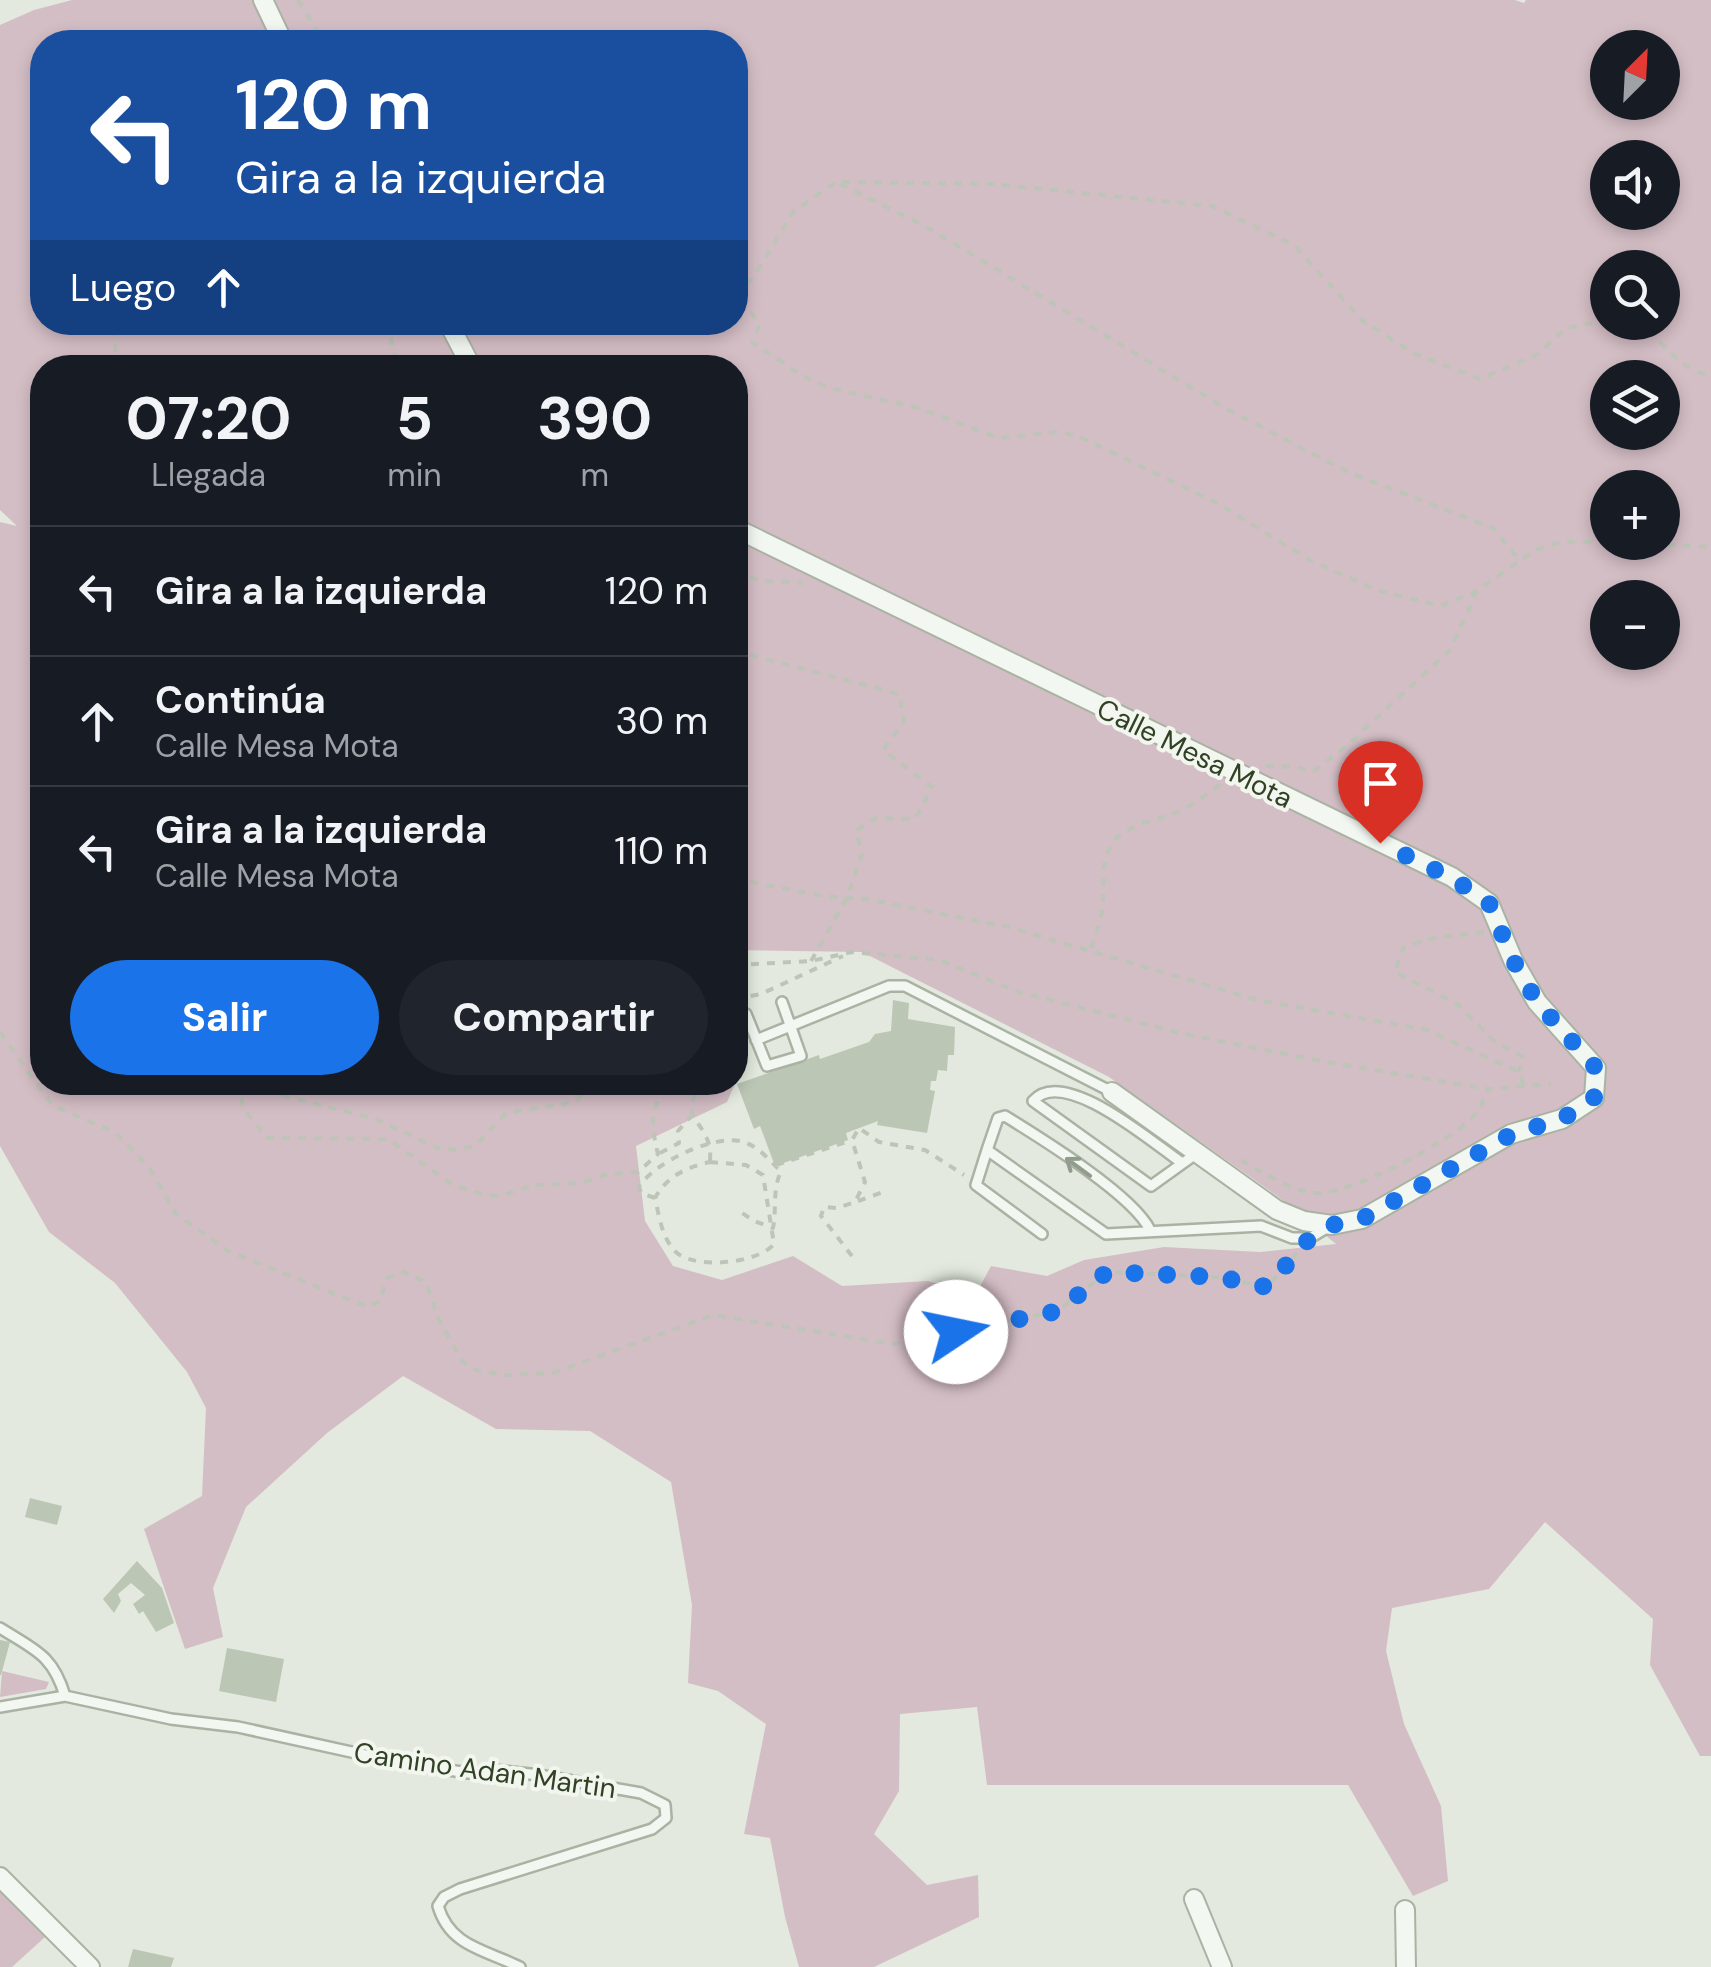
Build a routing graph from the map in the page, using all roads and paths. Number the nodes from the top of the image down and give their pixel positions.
1 (262, 0) edge
2 (298, 0) edge
3 (276, 30) edge
4 (317, 30) edge
5 (836, 182) junction
6 (748, 282) edge
7 (748, 313) edge
8 (1590, 323) edge
9 (1660, 340) edge
10 (1711, 375) edge
11 (748, 534) edge
12 (1590, 542) edge
13 (1680, 545) edge
14 (1711, 547) edge
15 (1520, 561) junction
16 (826, 572) junction
17 (748, 575) edge
18 (1476, 591) junction
19 (748, 654) edge
20 (1237, 774) junction
21 (748, 881) edge
22 (847, 898) junction
23 (1499, 928) junction
24 (1091, 950) junction
25 (852, 952) junction
26 (811, 961) junction
27 (748, 964) edge
28 (748, 996) edge
29 (782, 1002) dead end
30 (748, 1019) edge
31 (792, 1028) junction
32 (0, 1032) edge
33 (756, 1040) junction
34 (1519, 1072) junction
35 (30, 1074) edge
36 (1551, 1084) dead end
37 (1525, 1088) junction
38 (1488, 1090) junction
39 (1112, 1092) joint
40 (45, 1095) edge
41 (242, 1095) edge
42 (282, 1095) edge
43 (582, 1095) edge
44 (660, 1095) edge
45 (694, 1095) edge
46 (693, 1114) junction
47 (852, 1140) junction
48 (679, 1143) junction
49 (709, 1144) junction
50 (986, 1150) junction
51 (658, 1154) junction
52 (684, 1154) junction
53 (1189, 1158) junction
54 (1242, 1160) dead end
55 (710, 1162) junction
56 (774, 1166) junction
57 (638, 1172) junction
58 (643, 1180) junction
59 (976, 1184) junction
60 (886, 1191) dead end
61 (655, 1198) junction
62 (855, 1202) junction
63 (738, 1210) dead end
64 (1332, 1225) junction
65 (773, 1228) junction
66 (1150, 1230) junction
67 (1042, 1234) dead end
68 (1310, 1238) junction
69 (852, 1256) dead end
70 (0, 1628) edge
71 (65, 1696) junction
72 (0, 1706) edge
73 (0, 1877) edge
74 (1194, 1899) dead end
75 (1406, 1910) dead end
76 (90, 1967) edge
77 (520, 1967) edge
78 (1222, 1967) edge
79 (1406, 1967) edge

1 - 3 street
2 - 4 path
5 - 6 path
5 - 8 path
5 - 15 path
7 - 18 path
9 - 10 path
11 - 16 street, Calle Mesa Mota
12 - 15 path
13 - 14 path
15 - 18 path
16 - 17 path
16 - 20 street, Calle Mesa Mota
18 - 20 path
19 - 22 path
20 - 23 street, Calle Mesa Mota
20 - 24 path
21 - 22 path
22 - 24 path
22 - 26 path
23 - 34 path
23 - 64 street, Calle Mesa Mota
24 - 34 path
25 - 26 path
25 - 28 path
25 - 38 path
26 - 27 path
29 - 31 lane
30 - 33 lane
31 - 33 lane
31 - 33 lane
31 - 39 lane
32 - 35 path
34 - 37 path
36 - 37 path
37 - 38 path
38 - 54 path
39 - 53 street
40 - 68 path
41 - 57 path
42 - 43 path
44 - 51 path
45 - 46 path
46 - 48 path
46 - 49 path
47 - 56 path
47 - 59 path
47 - 62 path
48 - 51 path
48 - 52 path
49 - 52 path
49 - 55 path
49 - 56 path
50 - 59 lane
50 - 66 lane
66 -> 50 lane
51 - 57 path
52 - 58 path
53 - 53 lane
53 - 64 street
55 - 61 path
55 - 65 path
56 - 65 path
57 - 58 path
58 - 61 path
59 - 67 lane
60 - 62 path
61 - 65 path
62 - 69 path
63 - 65 path
64 - 68 lane
66 - 68 lane
70 - 71 lane
71 - 72 lane, Camino Adan Martin
71 - 77 lane, Camino Adan Martin
73 - 76 street
74 - 78 street
75 - 79 street

